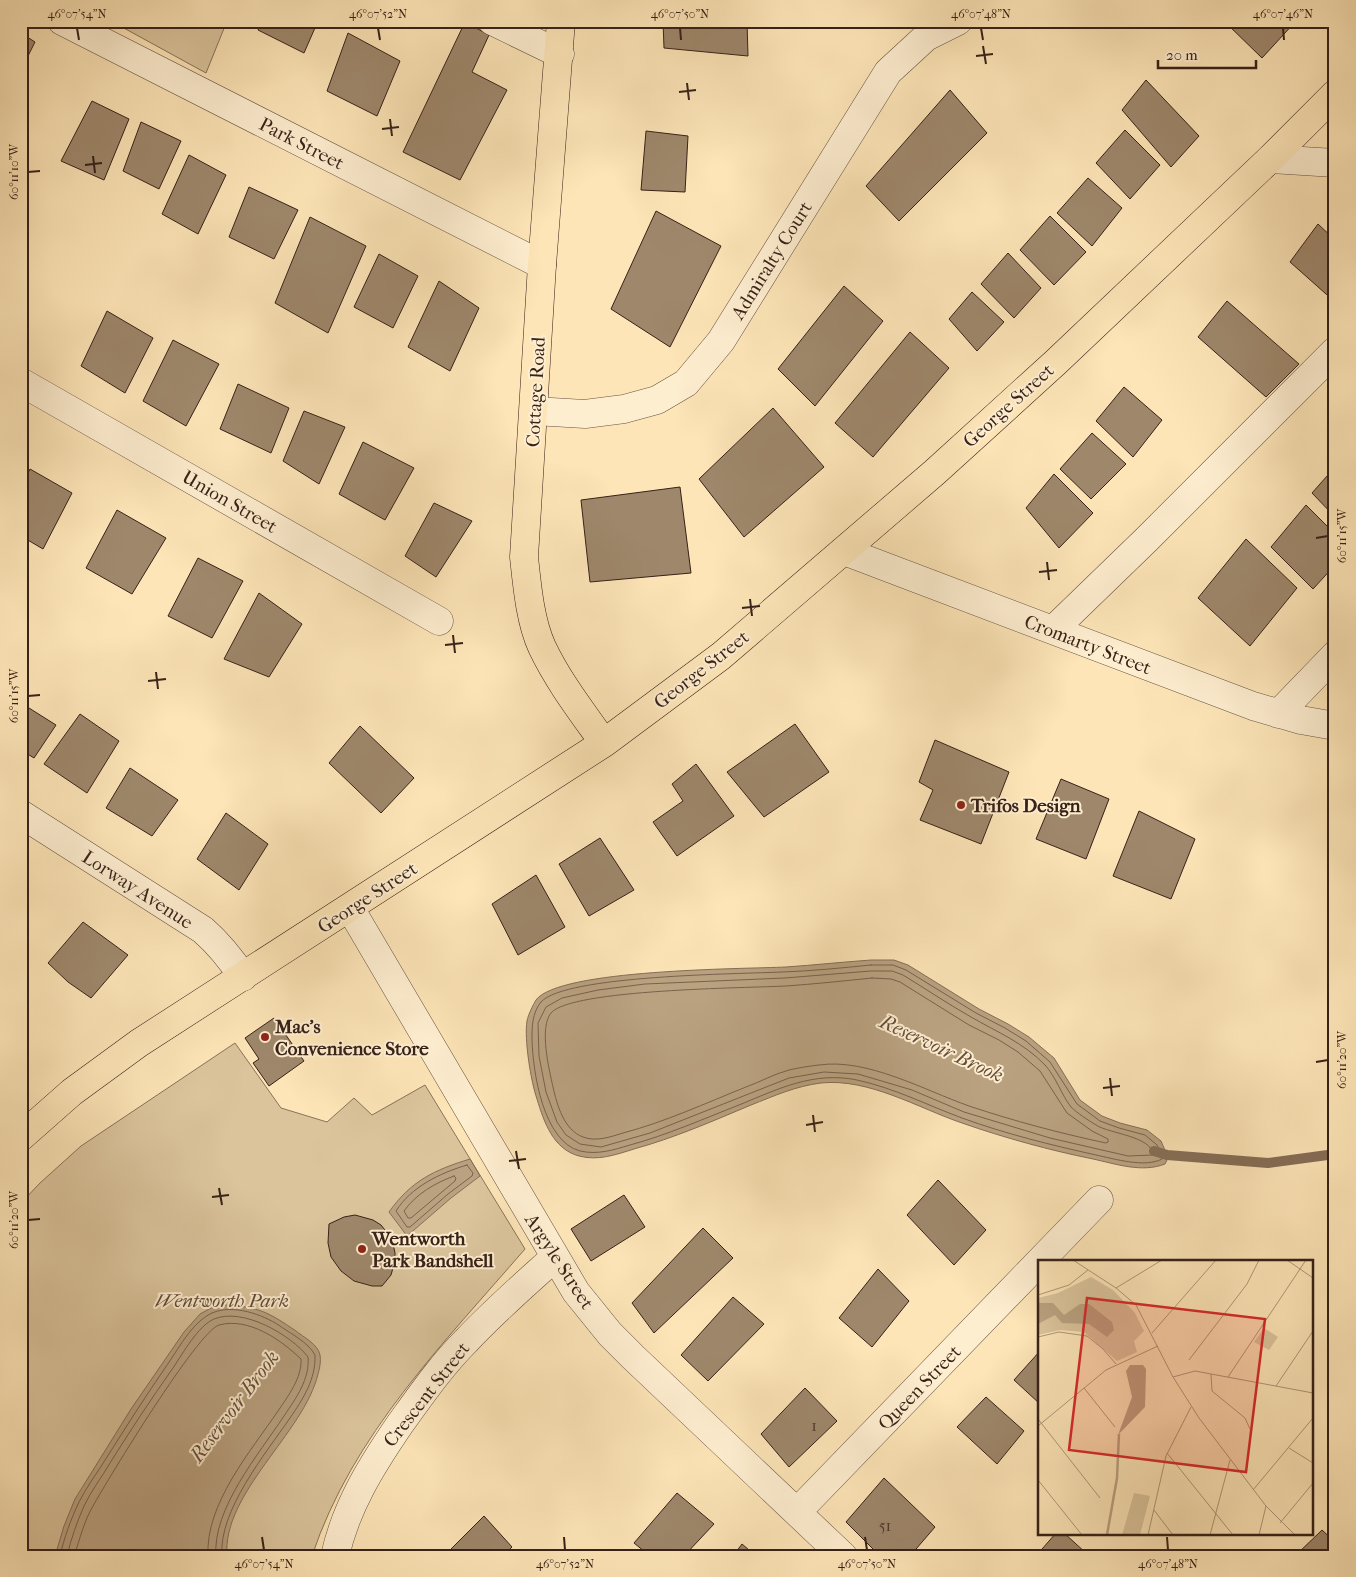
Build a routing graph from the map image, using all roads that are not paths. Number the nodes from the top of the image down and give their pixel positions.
1 (62, 21) edge
2 (492, 21) edge
3 (561, 21) edge
4 (958, 21) edge
5 (560, 54) junction
6 (1335, 94) edge
7 (1270, 158) junction
8 (1335, 163) edge
9 (542, 264) junction
10 (1335, 351) edge
11 (21, 382) edge
12 (534, 411) junction
13 (844, 551) junction
14 (439, 621) dead end
15 (1052, 630) junction
16 (1335, 655) edge
17 (1278, 714) junction
18 (1335, 726) edge
19 (604, 743) junction
20 (21, 814) edge
21 (350, 908) junction
22 (243, 977) junction
23 (21, 1137) edge
24 (1099, 1200) dead end
25 (554, 1258) junction
26 (1041, 1260) edge
27 (1038, 1263) edge
28 (797, 1512) junction
29 (335, 1556) edge
30 (844, 1556) edge

1 - 9 street, Park Street
2 - 5 street
3 - 5 main road, Cottage Road
4 - 12 street, Admiralty Court
5 - 9 main road, Cottage Road
6 - 7 main road, George Street
7 - 8 street
7 - 13 main road, George Street
9 - 12 main road, Cottage Road
10 - 15 street
11 - 14 street, Union Street
12 - 19 main road, Cottage Road
13 - 15 street, Cromarty Street
13 - 19 main road, George Street
15 - 17 street, Cromarty Street
16 - 17 street
17 - 18 street, Cromarty Street
19 - 21 main road, George Street
20 - 22 street, Lorway Avenue
21 - 22 main road, George Street
21 - 25 street, Argyle Street
22 - 23 main road, George Street
24 - 26 street, Queen Street
25 - 28 street, Argyle Street
25 - 29 street, Crescent Street
27 - 28 street, Queen Street
28 - 30 street, Argyle Street

